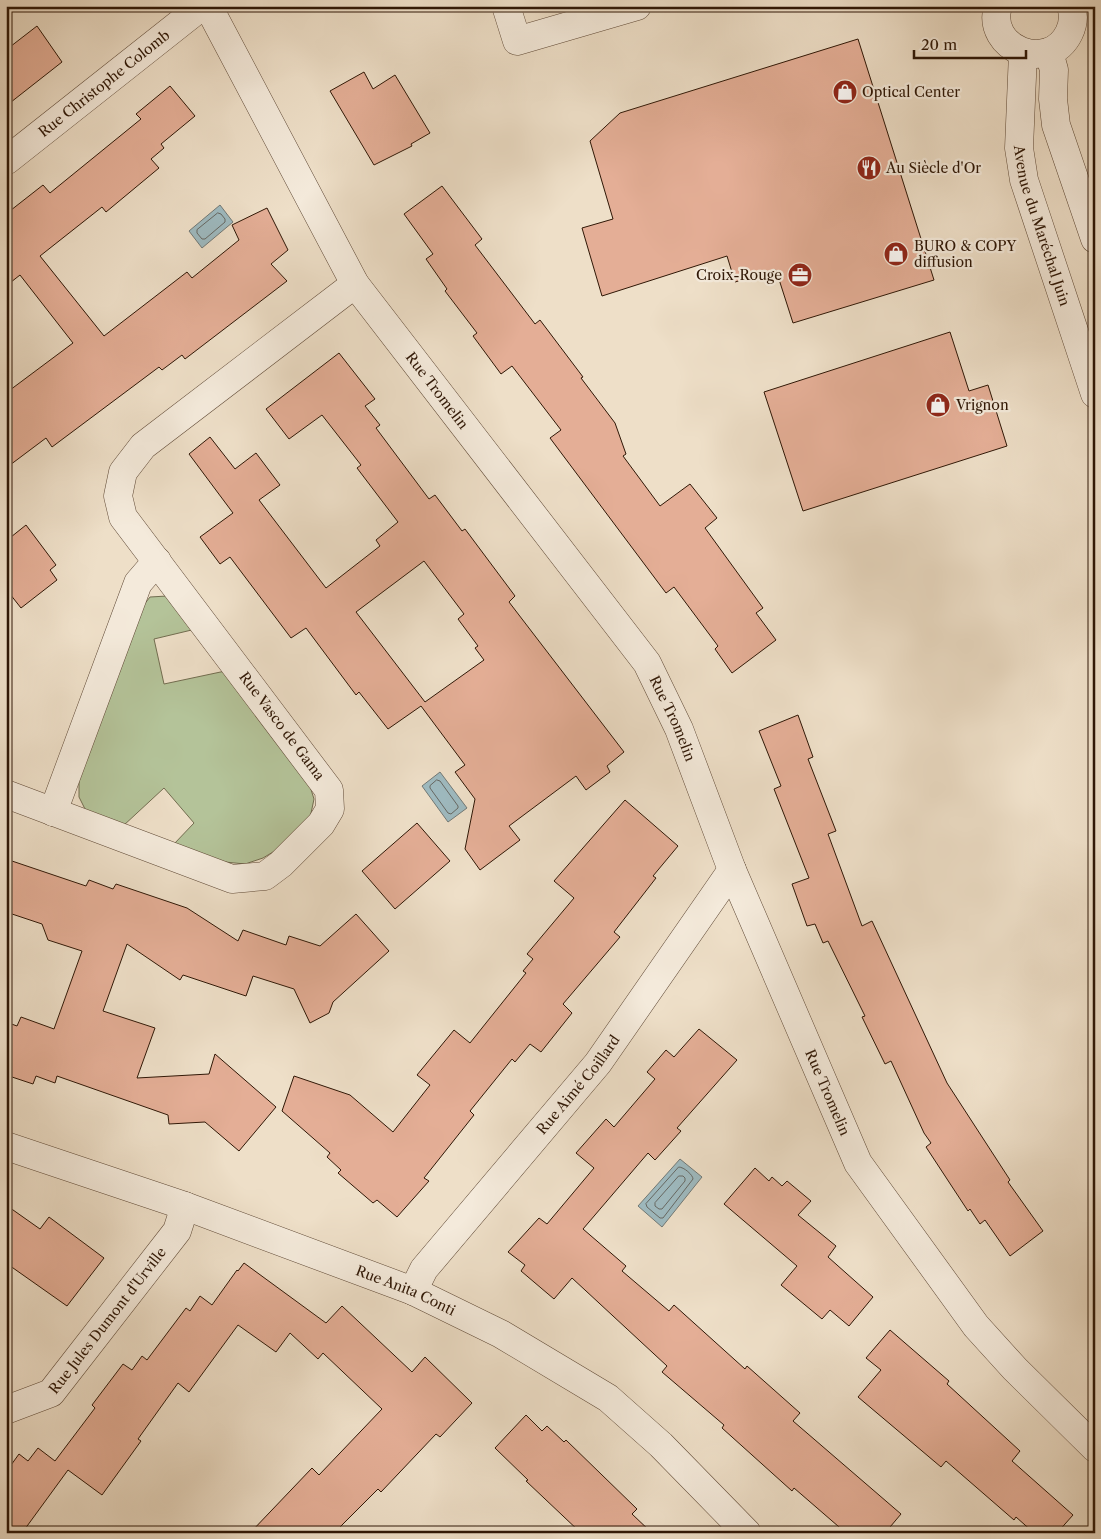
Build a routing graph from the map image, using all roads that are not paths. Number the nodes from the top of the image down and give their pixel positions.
1 (202, 6) edge
2 (208, 6) edge
3 (506, 6) edge
4 (637, 6) edge
5 (998, 6) edge
6 (1079, 7) edge
7 (1036, 52) junction
8 (6, 161) edge
9 (1095, 239) edge
10 (355, 284) junction
11 (1095, 394) edge
12 (157, 561) junction
13 (6, 794) edge
14 (53, 812) junction
15 (732, 870) junction
16 (6, 1146) edge
17 (185, 1206) junction
18 (413, 1291) junction
19 (6, 1410) edge
20 (1095, 1448) edge
21 (747, 1533) edge

1 - 8 street, Rue Christophe Colomb
2 - 10 street, Rue Tromelin
3 - 4 street
5 - 7 street
6 - 7 street
7 - 9 street
7 - 11 street, Avenue du Maréchal Juin
10 - 12 street, Rue Vasco de Gama
10 - 15 street, Rue Tromelin
12 - 14 street
12 - 14 street, Rue Vasco de Gama
13 - 14 street, Rue Vasco de Gama
15 - 18 street, Rue Aimé Coillard
15 - 20 street, Rue Tromelin
16 - 17 street, Rue Anita Conti
17 - 18 street, Rue Anita Conti
17 - 19 street, Rue Jules Dumont d'Urville
18 - 21 street, Rue Anita Conti

